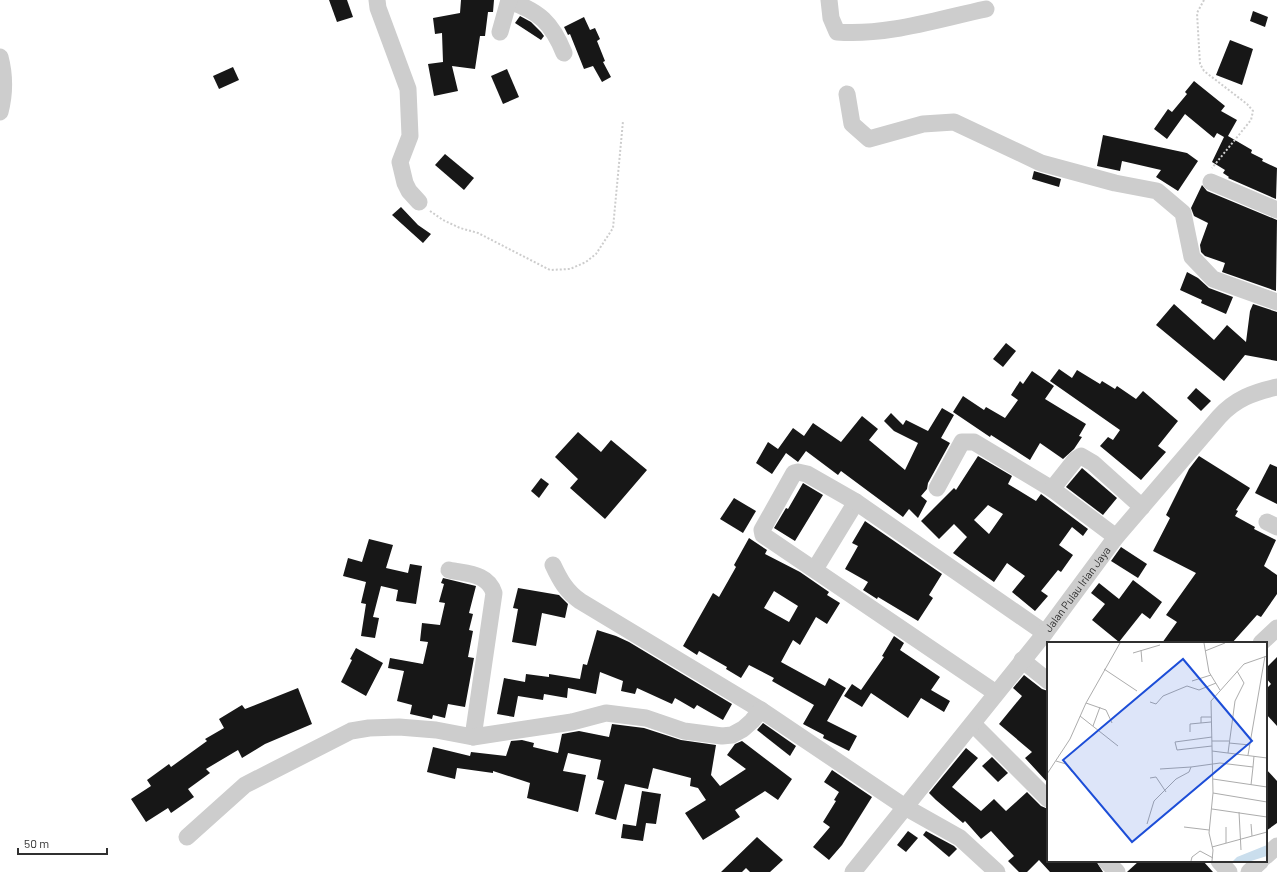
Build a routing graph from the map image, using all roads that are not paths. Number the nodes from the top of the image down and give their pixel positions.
1 (377, 0) edge
2 (829, 0) edge
3 (509, 1) edge
4 (986, 9) dead end
5 (500, 32) dead end
6 (564, 53) dead end
7 (0, 57) edge
8 (848, 94) dead end
9 (0, 112) edge
10 (1211, 182) road end
11 (419, 202) road end
12 (1277, 210) edge
13 (1277, 302) edge
14 (1277, 387) edge
15 (937, 488) dead end
16 (1052, 489) junction
17 (856, 502) junction
18 (1142, 508) junction
19 (1116, 537) junction
20 (553, 565) dead end
21 (814, 569) junction
22 (449, 570) dead end
23 (1277, 628) edge
24 (1045, 633) junction
25 (1261, 642) edge
26 (1022, 660) junction
27 (1047, 680) edge
28 (996, 693) junction
29 (760, 710) junction
30 (973, 724) junction
31 (473, 736) junction
32 (1047, 798) edge
33 (905, 807) junction
34 (187, 837) dead end
35 (1277, 846) edge
36 (1267, 855) edge
37 (1107, 862) edge
38 (1220, 862) edge
39 (1260, 862) edge
40 (853, 872) edge
41 (997, 872) edge
42 (1117, 872) edge
43 (1229, 872) edge
44 (1249, 872) edge

1 - 11 street
2 - 4 street
3 - 5 street
3 - 6 street
7 - 9 street
8 - 13 street
10 - 12 street
14 - 18 street, Jalan Pulau Irian Jaya
15 - 16 street
16 - 18 street
16 - 19 street
17 - 21 street
17 - 21 street
17 - 24 street
18 - 19 street, Jalan Pulau Irian Jaya
19 - 24 street, Jalan Pulau Irian Jaya
20 - 29 street
21 - 28 street
22 - 31 street
23 - 25 street
24 - 26 street, Jalan Pulau Irian Jaya
26 - 27 street
26 - 28 street, Jalan Pulau Irian Jaya
28 - 30 street, Jalan Pulau Irian Jaya
29 - 31 street
29 - 33 street
30 - 32 street
30 - 33 street, Jalan Pulau Irian Jaya
31 - 34 street
33 - 40 street, Jalan Pulau Irian Jaya
33 - 41 street
35 - 36 street
37 - 42 street
38 - 43 street
39 - 44 street

